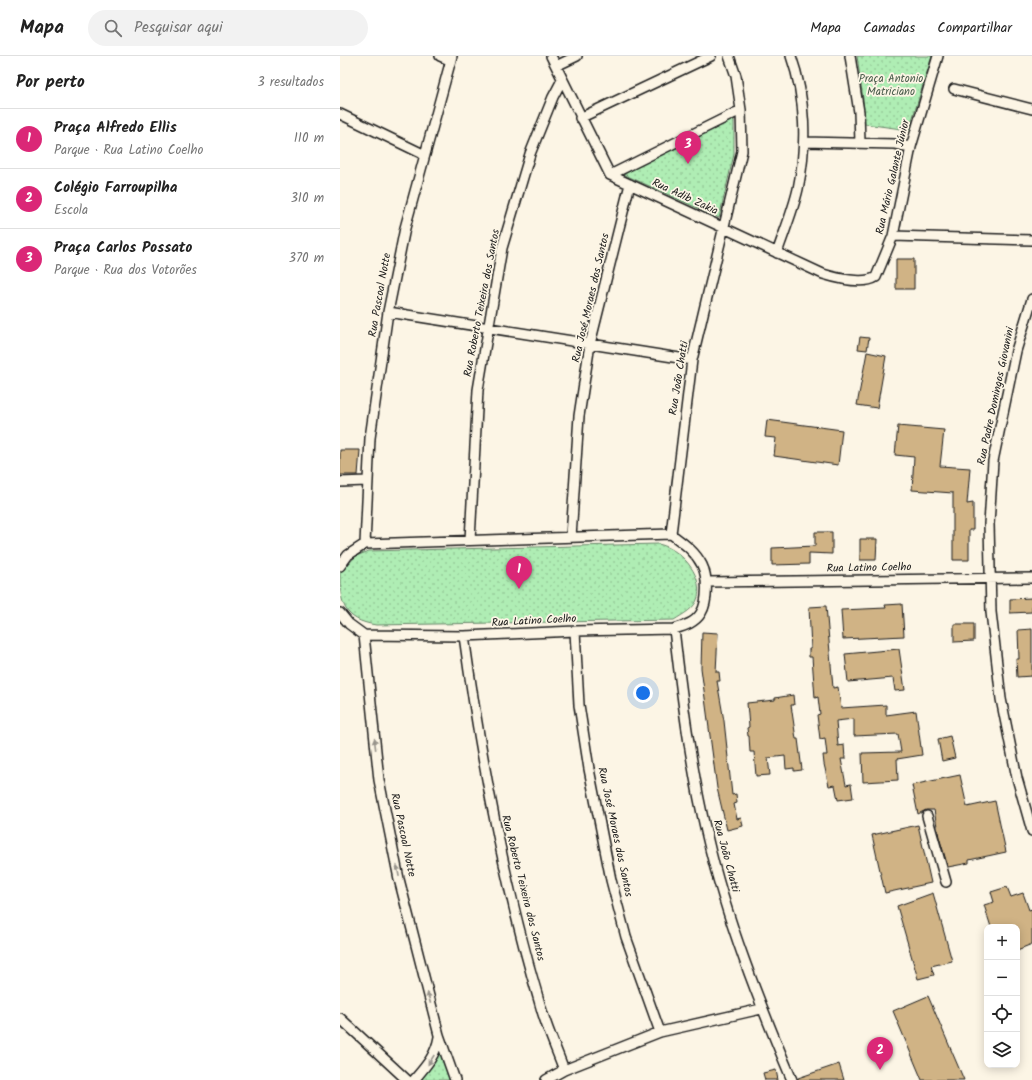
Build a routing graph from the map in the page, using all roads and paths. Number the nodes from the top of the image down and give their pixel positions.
1 (440, 56) edge
2 (551, 56) edge
3 (576, 56) edge
4 (711, 56) edge
5 (729, 56) edge
6 (791, 56) edge
7 (850, 56) edge
8 (938, 56) edge
9 (451, 58) edge
10 (556, 66) junction
11 (562, 80) junction
12 (954, 89) dead end
13 (741, 110) junction
14 (1032, 110) edge
15 (340, 114) edge
16 (580, 118) junction
17 (804, 142) junction
18 (860, 143) junction
19 (911, 147) junction
20 (423, 154) junction
21 (610, 175) junction
22 (630, 184) junction
23 (724, 228) junction
24 (893, 236) junction
25 (1032, 240) edge
26 (777, 253) junction
27 (874, 279) joint
28 (1032, 299) edge
29 (388, 312) junction
30 (488, 328) junction
31 (590, 344) junction
32 (692, 360) junction
33 (340, 482) edge
34 (367, 482) junction
35 (671, 534) junction
36 (571, 537) junction
37 (470, 540) junction
38 (365, 544) junction
39 (340, 566) edge
40 (1032, 578) edge
41 (990, 579) junction
42 (707, 582) junction
43 (340, 612) edge
44 (674, 629) junction
45 (575, 631) junction
46 (364, 635) junction
47 (464, 636) junction
48 (927, 816) dead end
49 (1032, 831) edge
50 (946, 882) dead end
51 (761, 1009) junction
52 (340, 1018) edge
53 (660, 1032) junction
54 (440, 1035) junction
55 (564, 1070) junction
56 (407, 1080) edge
57 (414, 1080) edge
58 (455, 1080) edge
59 (546, 1080) edge
60 (792, 1080) edge

1 - 9 street
2 - 10 street
3 - 10 street
4 - 16 street
5 - 13 street, Rua João Chatti
6 - 17 street
7 - 18 street
8 - 19 street, Rua Mário Galante Júnior
9 - 20 street, Rua Pascoal Notte
10 - 11 street
11 - 16 street
11 - 30 street, Rua Roberto Teixeira dos Santos
12 - 14 street
13 - 21 street
13 - 23 street, Rua João Chatti
15 - 20 street
16 - 21 street
17 - 18 street
17 - 26 street
18 - 19 street
19 - 24 street, Rua Mário Galante Júnior
20 - 29 street, Rua Pascoal Notte
21 - 22 street, Rua Adib Zakia
22 - 23 street, Rua Adib Zakia
22 - 31 street, Rua José Moraes dos Santos
23 - 26 street, Rua Adib Zakia
23 - 32 street, Rua João Chatti
24 - 25 street
24 - 27 street, Rua Mário Galante Júnior
26 - 27 street, Rua Adib Zakia
28 - 41 street, Rua Padre Domingos Giovanini
29 - 30 street
29 - 34 street, Rua Pascoal Notte
30 - 31 street
30 - 37 street, Rua Roberto Teixeira dos Santos
31 - 32 street
31 - 36 street, Rua José Moraes dos Santos
32 - 35 street, Rua João Chatti
33 - 34 street
34 - 38 street, Rua Pascoal Notte
35 - 36 street
35 - 42 street, Rua Latino Coelho
36 - 37 street
37 - 38 street
38 - 39 street
40 - 41 street, Rua Latino Coelho
41 - 42 street, Rua Latino Coelho
41 - 49 street, Rua Padre Domingos Giovanini
42 - 44 street, Rua Latino Coelho
43 - 46 street
44 - 45 street, Rua Latino Coelho
44 - 51 street, Rua João Chatti
45 - 47 street, Rua Latino Coelho
45 - 53 street, Rua José Moraes dos Santos
46 - 47 street, Rua Latino Coelho
54 -> 46 street, Rua Pascoal Notte
47 - 55 street, Rua Roberto Teixeira dos Santos
48 - 50 street
51 - 53 street
51 - 60 street, Rua João Chatti
52 - 56 street
53 - 55 street
54 -> 57 street
54 - 58 street, Rua Pascoal Notte
55 - 59 street

